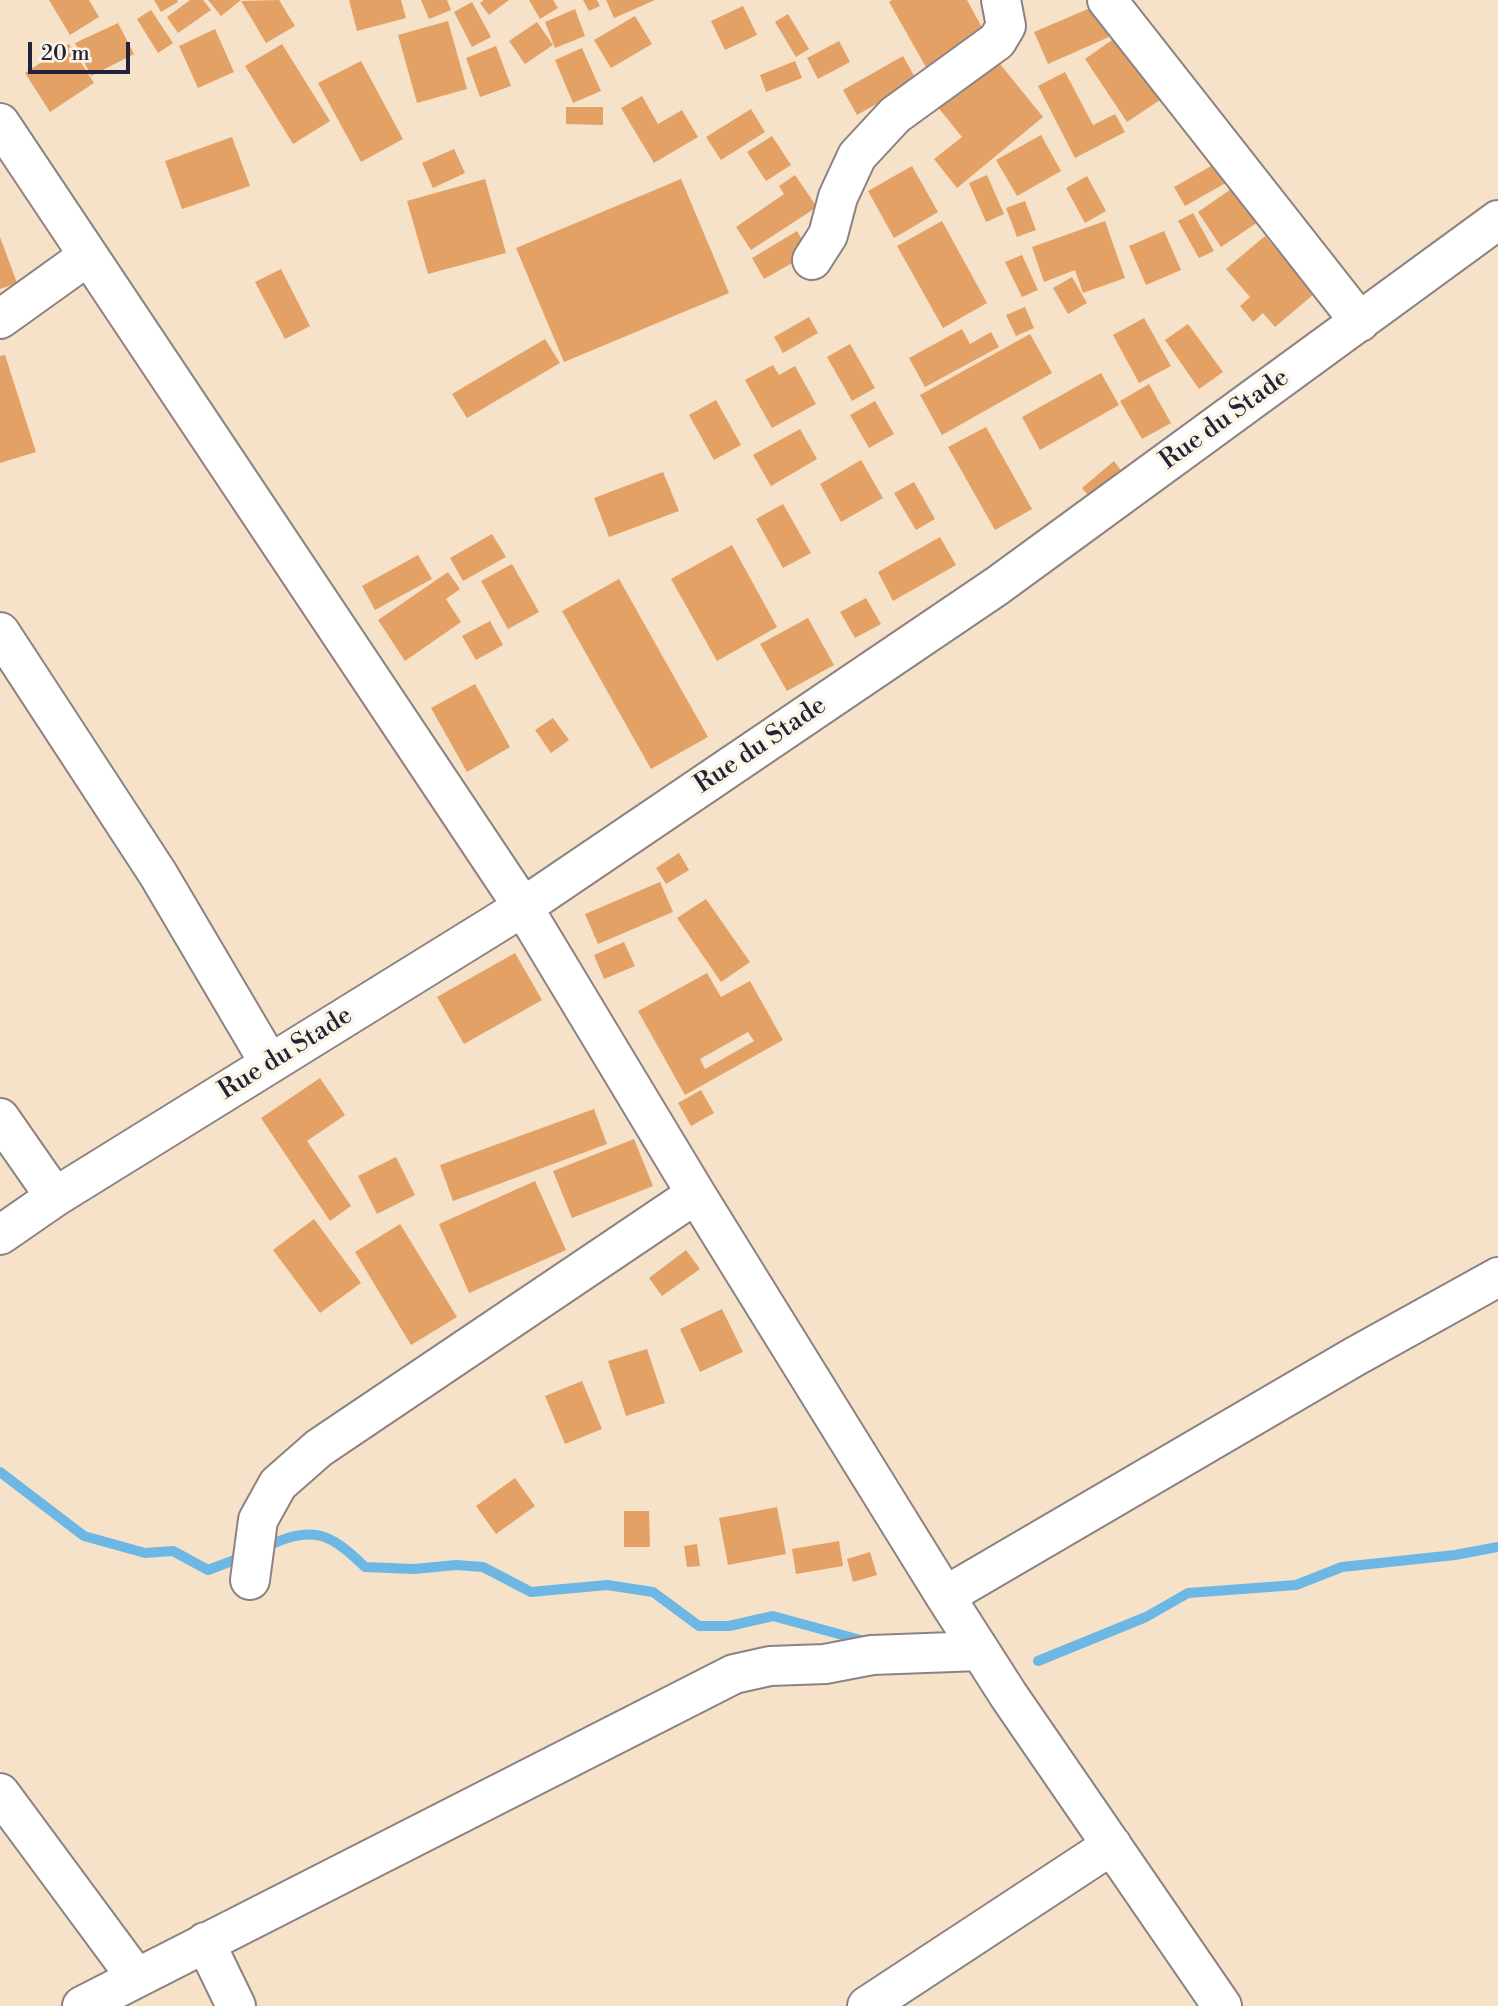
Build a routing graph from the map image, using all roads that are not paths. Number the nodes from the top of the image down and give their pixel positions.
1 (1001, 0) edge
2 (1107, 0) edge
3 (0, 123) edge
4 (1498, 220) edge
5 (89, 256) junction
6 (812, 260) dead end
7 (0, 319) edge
8 (1360, 322) junction
9 (0, 632) edge
10 (523, 907) junction
11 (270, 1064) junction
12 (0, 1118) edge
13 (696, 1194) junction
14 (55, 1197) junction
15 (0, 1235) edge
16 (1498, 1277) edge
17 (250, 1580) dead end
18 (945, 1596) junction
19 (980, 1651) junction
20 (0, 1793) edge
21 (1112, 1845) junction
22 (205, 1942) junction
23 (136, 1977) junction
24 (82, 2006) edge
25 (236, 2006) edge
26 (867, 2006) edge
27 (1222, 2006) edge

1 - 6 street
2 - 8 street
3 - 5 street
4 - 8 street, Rue du Stade
5 - 7 street
5 - 10 street
8 - 10 street, Rue du Stade
9 - 11 street
10 - 11 street, Rue du Stade
10 - 13 street
11 - 14 street, Rue du Stade
12 - 14 street
13 - 17 street
13 - 18 street
14 - 15 street, Rue du Stade
16 - 18 street
18 - 19 street
19 - 21 street
19 - 22 street
20 - 23 street
21 - 26 street
21 - 27 street
22 - 23 street
22 - 25 street
23 - 24 street

